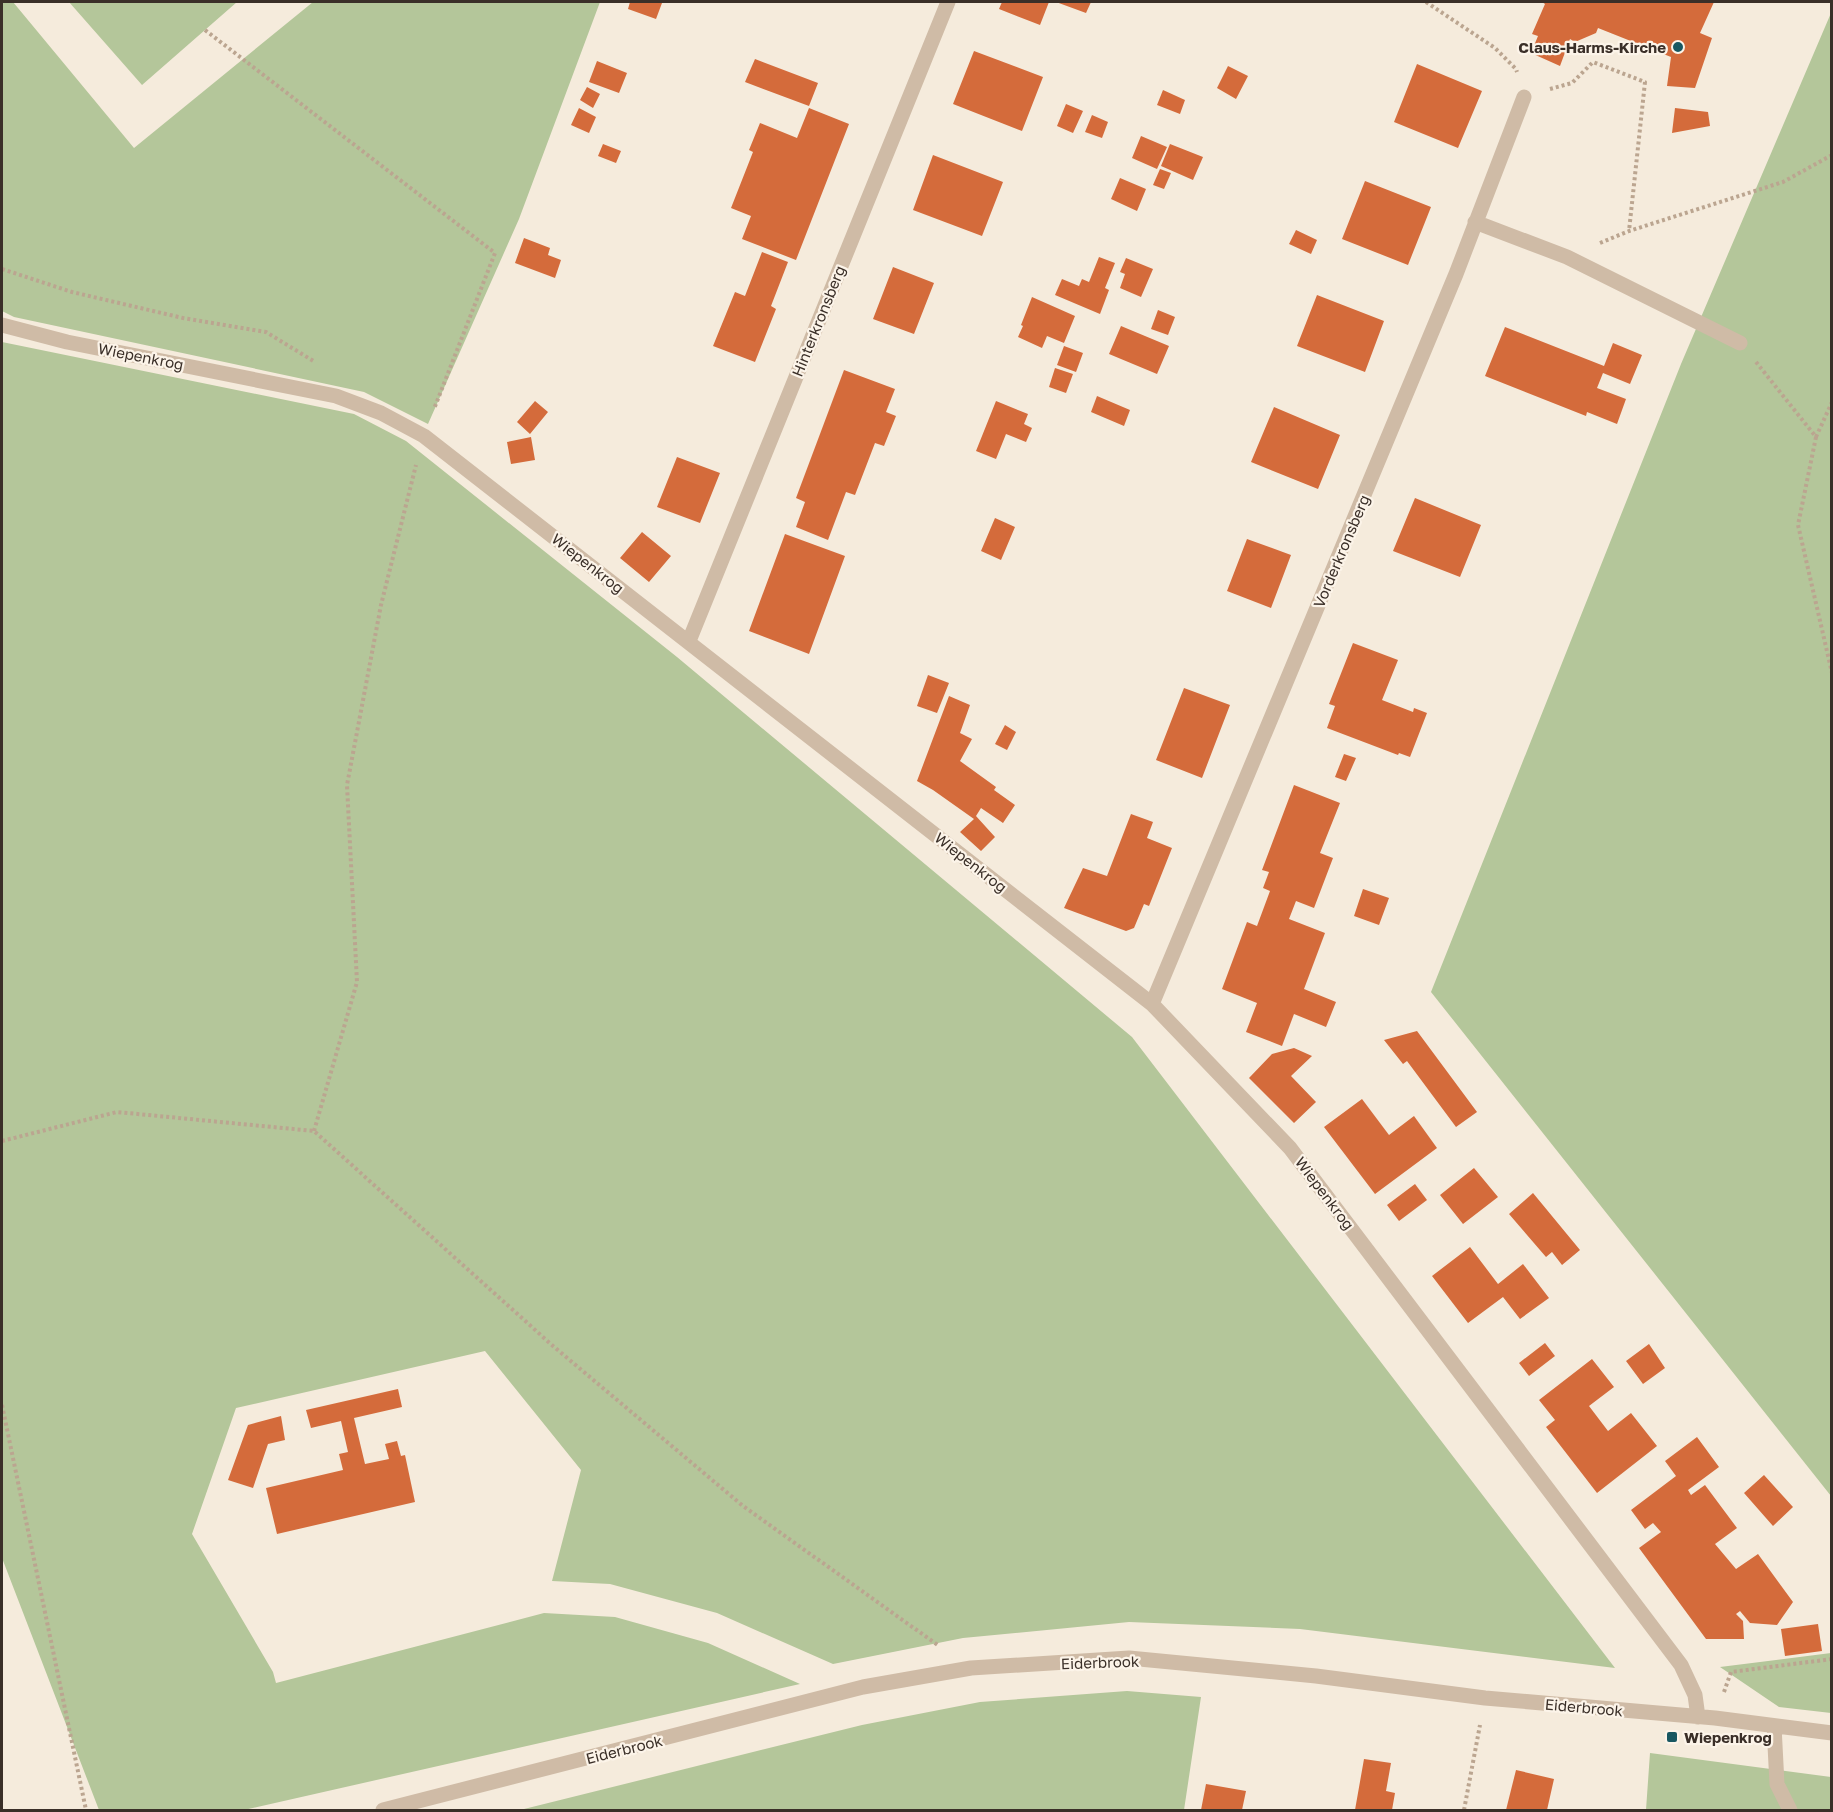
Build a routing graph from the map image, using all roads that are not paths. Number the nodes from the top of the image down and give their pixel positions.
1 (948, 2) edge
2 (1524, 97) road end
3 (1475, 222) junction
4 (2, 326) edge
5 (1740, 343) road end
6 (689, 641) junction
7 (1152, 1004) junction
8 (1698, 1717) junction
9 (1774, 1726) junction
10 (1832, 1733) edge
11 (383, 1810) edge
12 (1790, 1810) edge

1 - 6 street, Hinterkronsberg
2 - 3 street, Vorderkronsberg
3 - 5 street
3 - 7 street, Vorderkronsberg
4 - 6 street, Wiepenkrog
6 - 7 street, Wiepenkrog
7 - 8 street, Wiepenkrog
8 - 9 street, Eiderbrook
8 - 11 street, Eiderbrook
9 - 10 street, Eiderbrook
9 - 12 street

